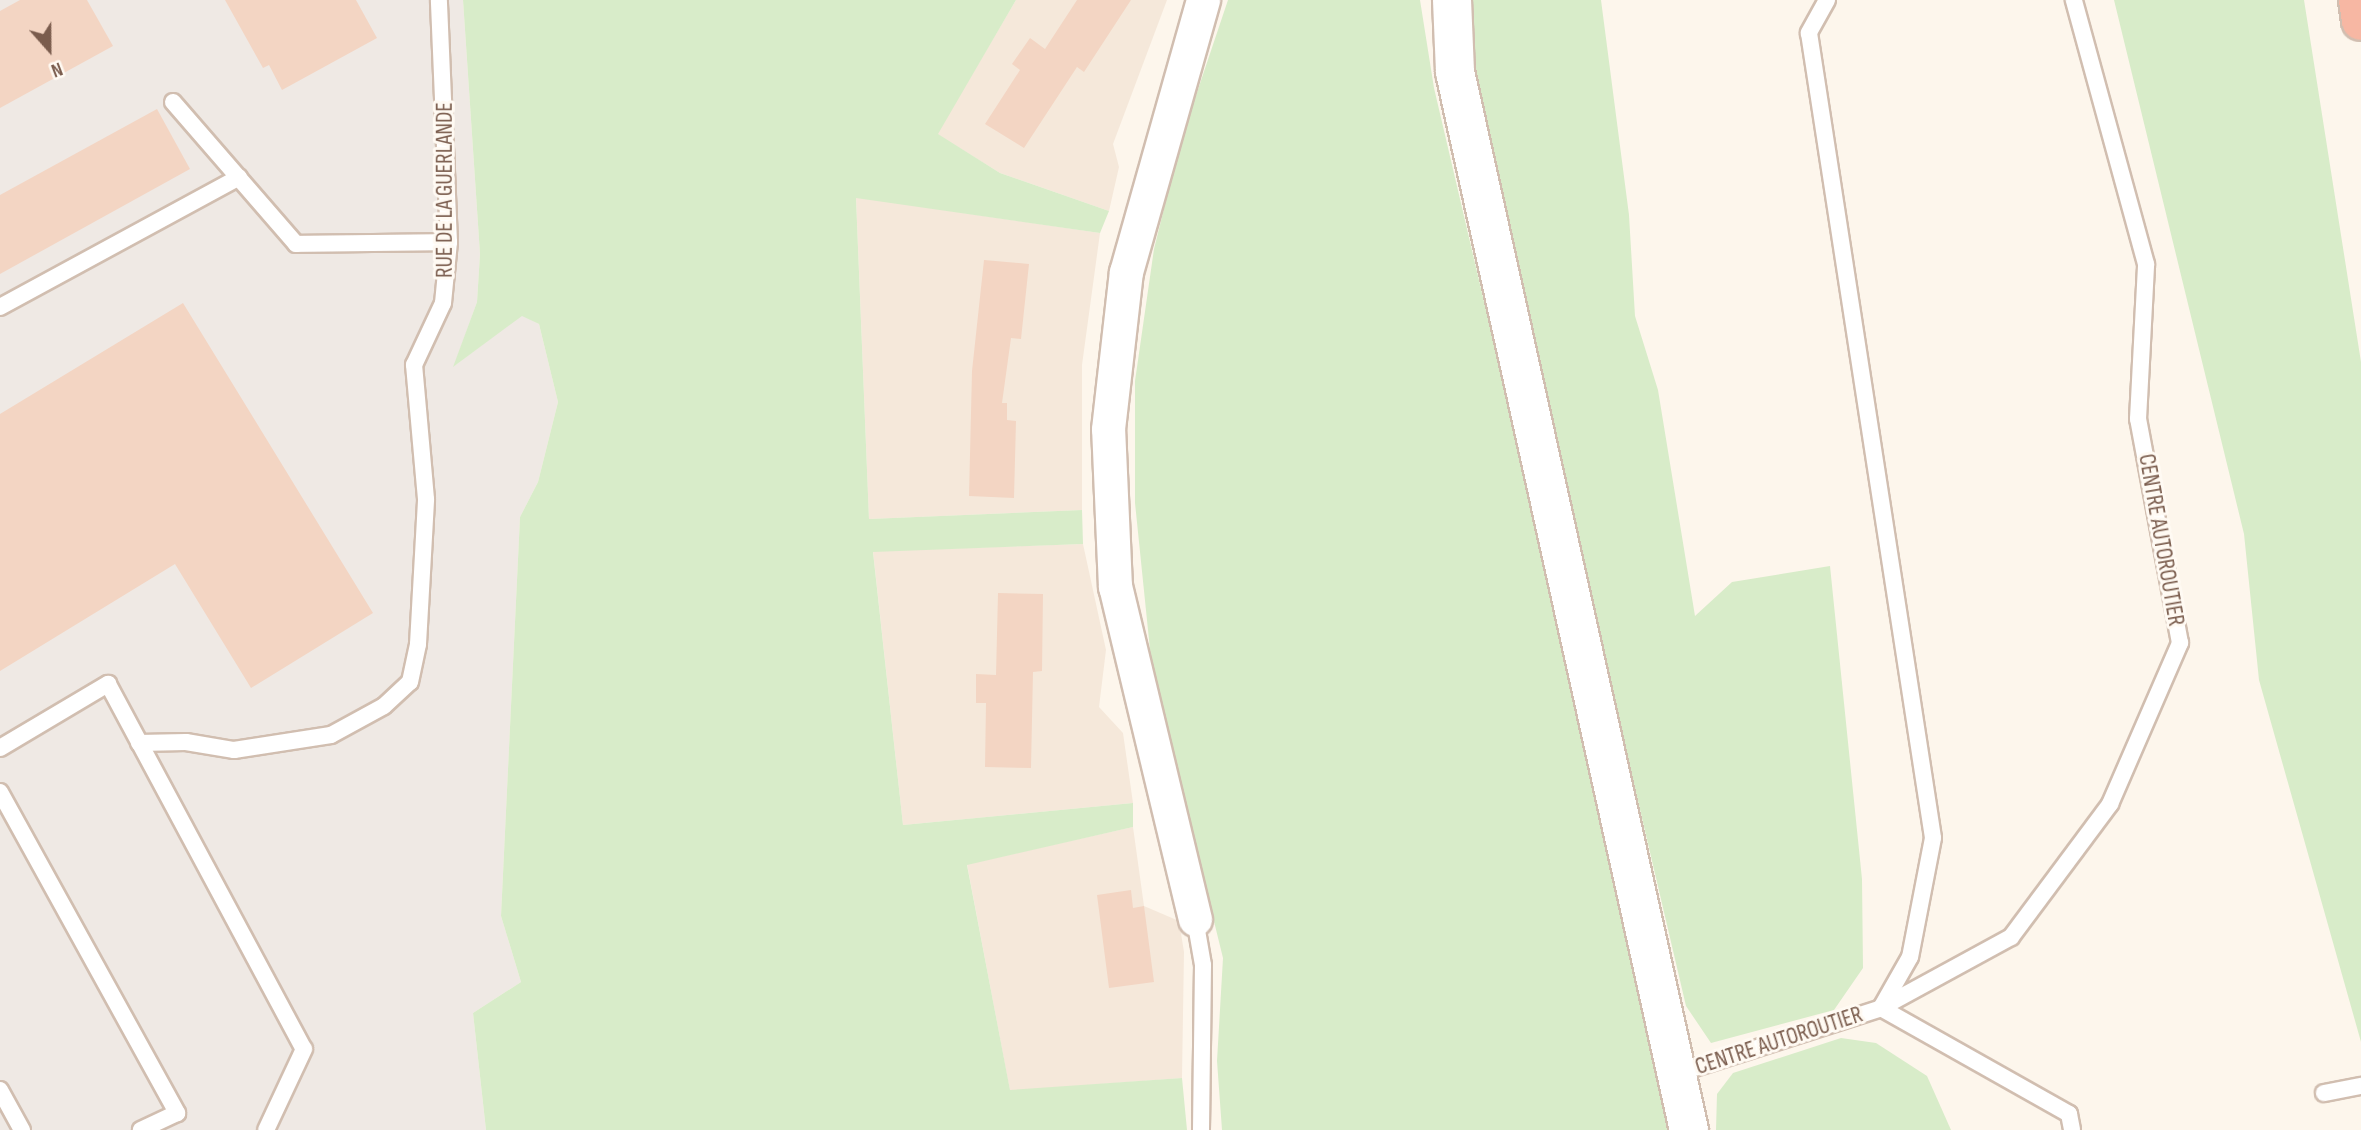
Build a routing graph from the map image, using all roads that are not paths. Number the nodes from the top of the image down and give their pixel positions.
1 (439, 0) edge
2 (1203, 0) edge
3 (1452, 0) edge
4 (1828, 0) edge
5 (2074, 0) edge
6 (2358, 0) edge
7 (2361, 22) edge
8 (173, 102) dead end
9 (239, 177) junction
10 (449, 242) junction
11 (0, 307) edge
12 (139, 743) junction
13 (0, 748) edge
14 (0, 792) edge
15 (1195, 919) joint
16 (1881, 1009) junction
17 (1676, 1074) junction
18 (2361, 1086) edge
19 (0, 1090) edge
20 (2324, 1093) dead end
21 (22, 1130) edge
22 (141, 1130) edge
23 (266, 1130) edge
24 (1201, 1130) edge
25 (1689, 1130) edge
26 (2072, 1130) edge

1 - 10 lane, RUE DE LA GUERLANDE
2 - 15 street
3 - 17 street
4 - 16 lane, CENTRE AUTOROUTIER
5 - 16 lane, CENTRE AUTOROUTIER
6 - 7 highway
8 - 9 lane
9 - 10 lane
9 - 11 lane
10 - 12 lane, RUE DE LA GUERLANDE
12 - 13 lane
12 - 23 lane
14 - 22 lane
15 - 24 lane
16 - 17 lane, CENTRE AUTOROUTIER
16 - 26 lane, CENTRE AUTOROUTIER
17 - 25 street
18 - 20 lane
19 - 21 lane

